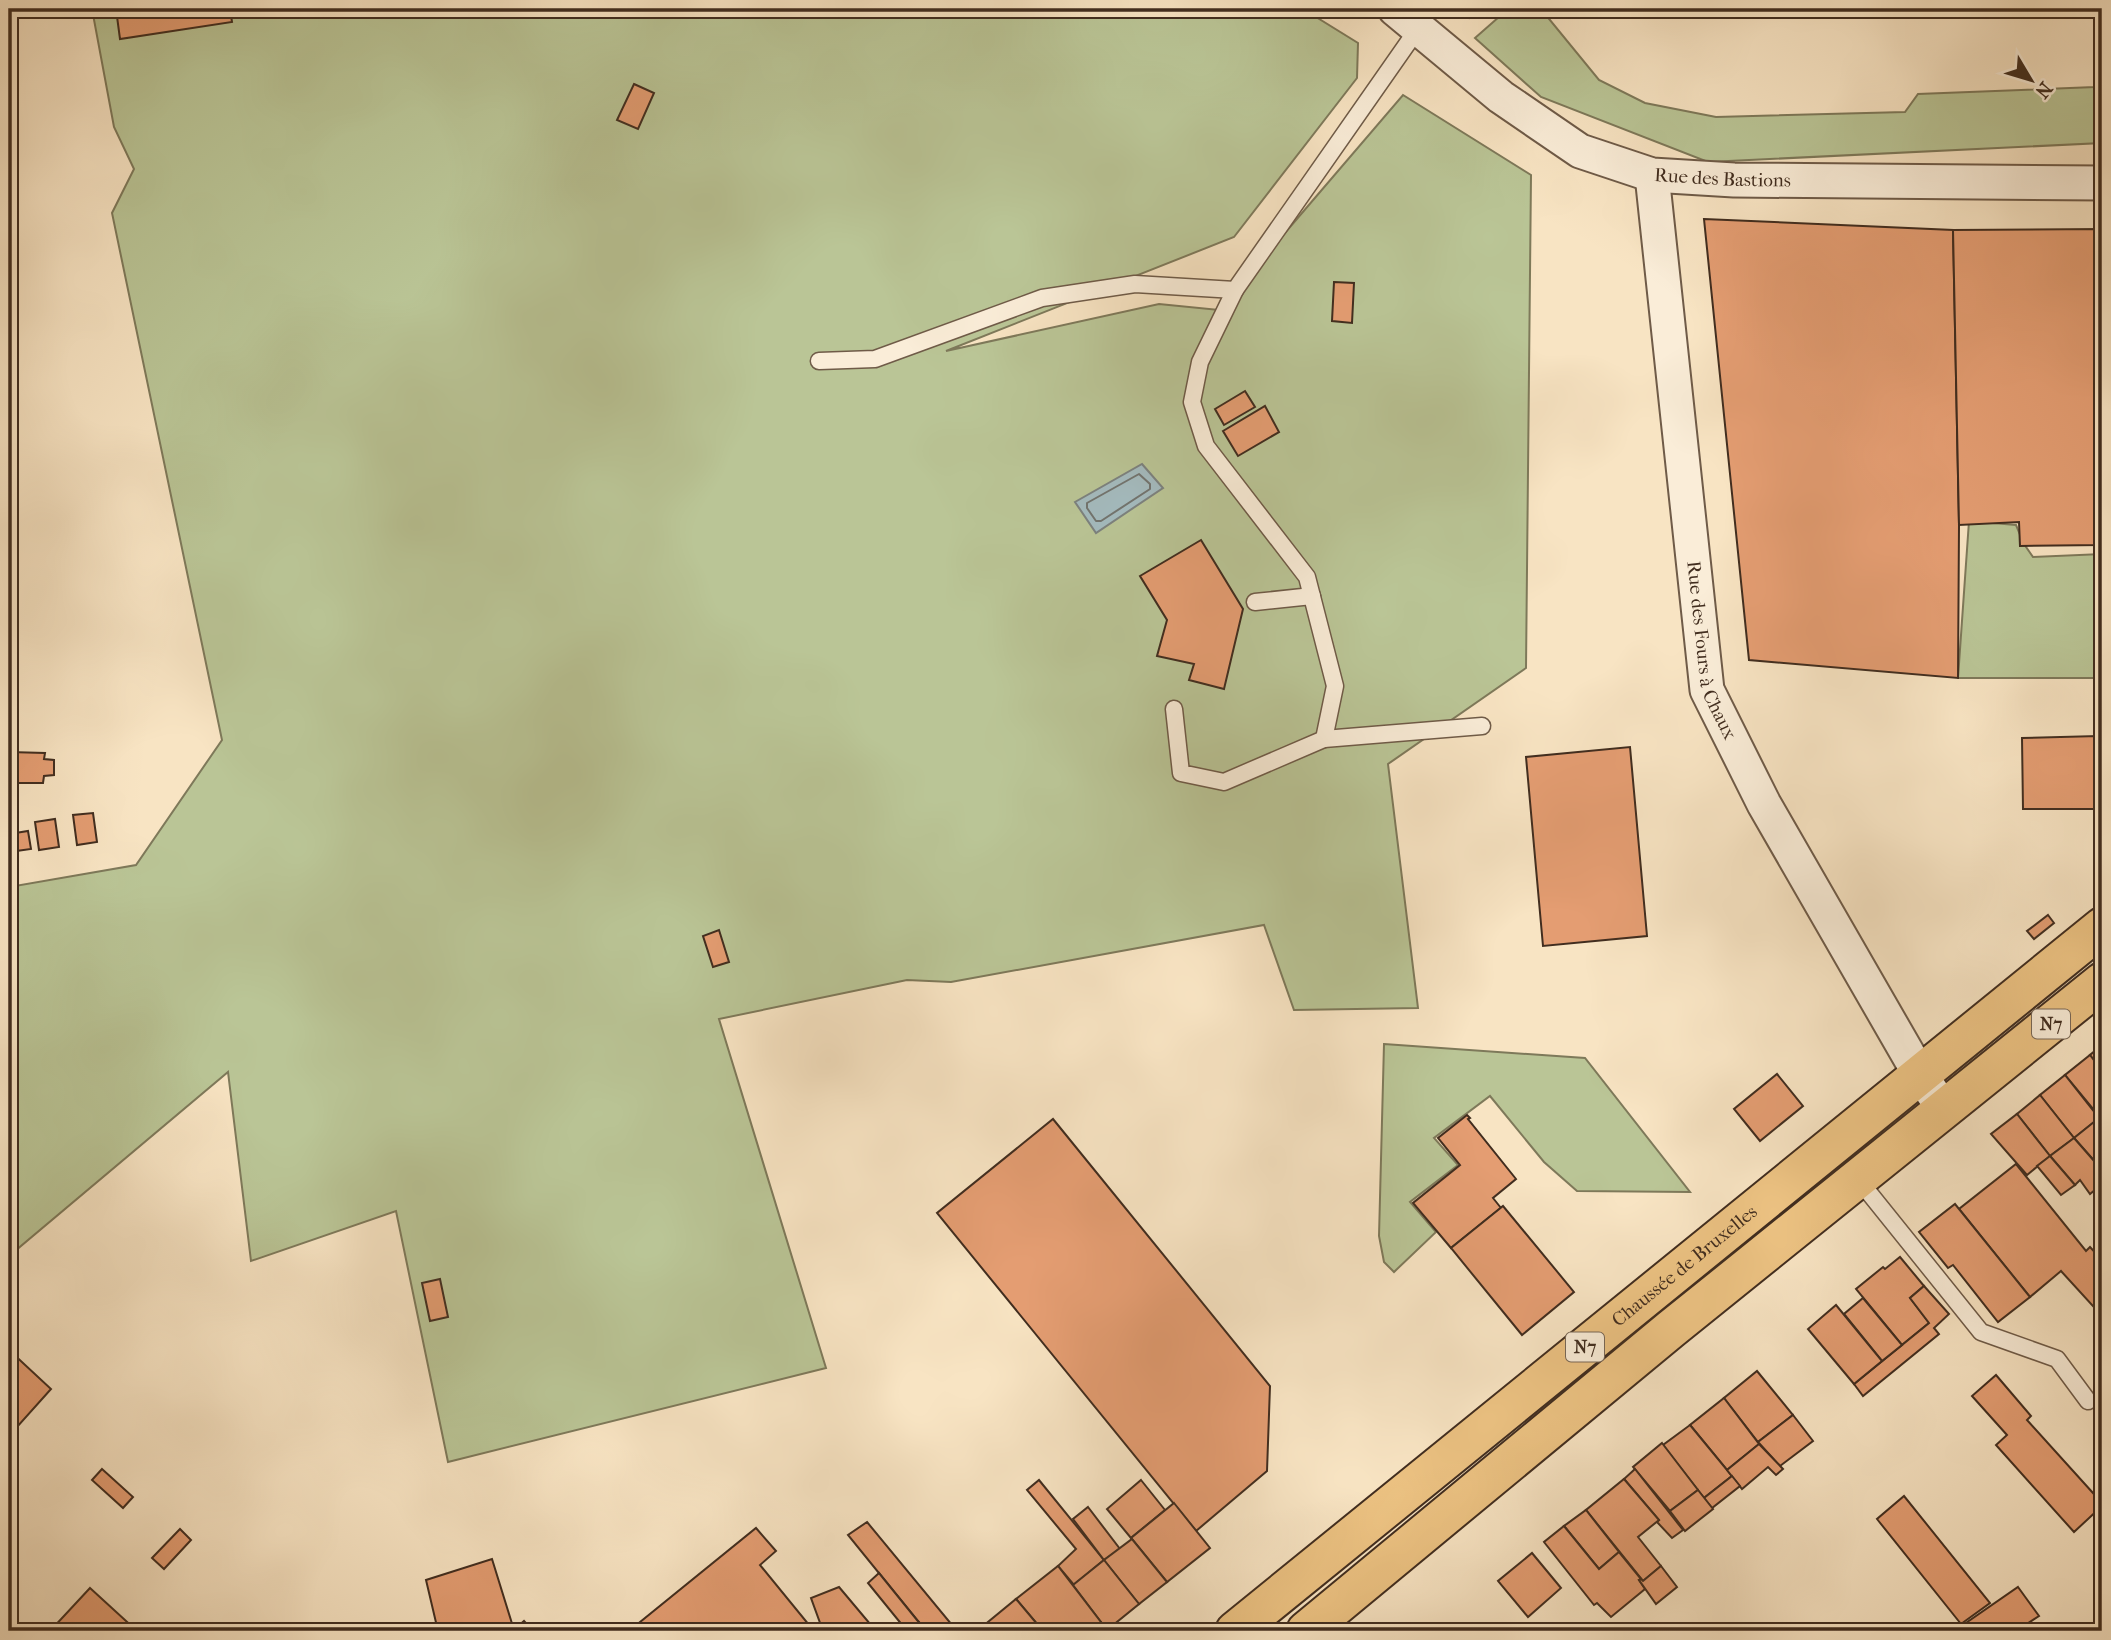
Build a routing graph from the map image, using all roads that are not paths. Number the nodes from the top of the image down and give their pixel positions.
1 (1407, 18) edge
2 (1652, 175) junction
3 (2102, 183) edge
4 (1235, 290) junction
5 (820, 361) dead end
6 (1312, 596) junction
7 (1255, 602) dead end
8 (1174, 709) dead end
9 (1482, 726) dead end
10 (1324, 740) junction
11 (2102, 927) edge
12 (2102, 982) edge
13 (1920, 1075) junction
14 (1944, 1109) junction
15 (1858, 1179) junction
16 (2088, 1401) dead end
17 (1248, 1627) edge
18 (1306, 1631) edge

1 - 2 street, Rue des Bastions
1 - 4 lane
2 - 3 street, Rue des Bastions
2 - 13 street, Rue des Fours à Chaux
4 - 5 lane
4 - 6 lane
6 - 7 lane
6 - 10 lane
8 - 10 lane
9 - 10 lane
11 - 13 main road, Chaussée de Bruxelles / N7
12 - 14 main road, N7
13 - 14 street, Rue des Fours à Chaux
13 - 17 main road, Chaussée de Bruxelles / N7
14 - 15 main road, N7
15 - 16 lane
15 - 18 main road, N7

